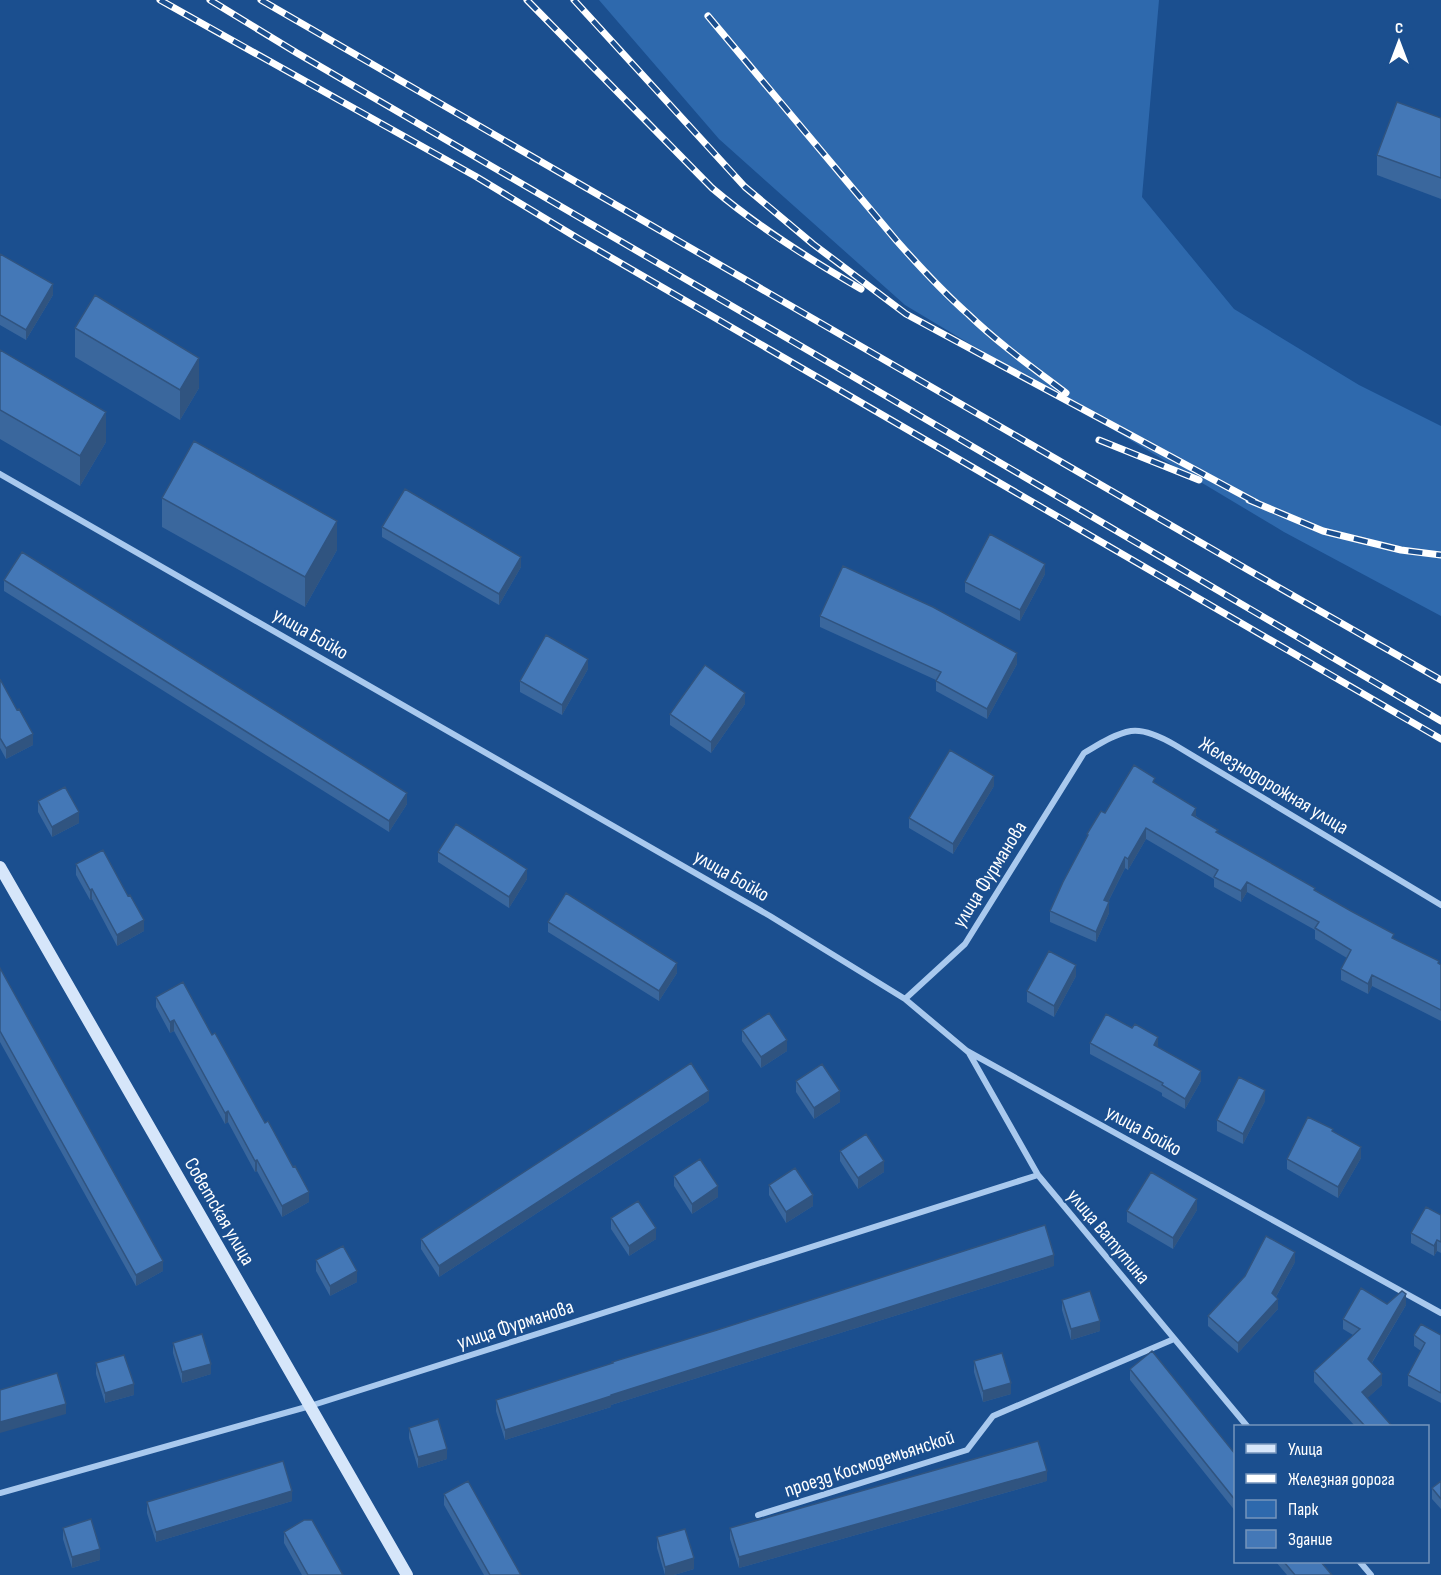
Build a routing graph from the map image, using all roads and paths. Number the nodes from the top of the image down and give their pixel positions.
1 (0, 474) edge
2 (1084, 753) joint
3 (0, 867) edge
4 (1441, 905) edge
5 (905, 999) junction
6 (968, 1051) junction
7 (1038, 1175) junction
8 (1441, 1313) edge
9 (1174, 1339) junction
10 (310, 1406) junction
11 (1246, 1425) edge
12 (0, 1494) edge
13 (758, 1515) dead end
14 (1361, 1563) edge
15 (407, 1575) edge
16 (1371, 1575) edge

1 - 5 street, улица Бойко
2 - 4 street, Железнодорожная улица
2 - 5 street, улица Фурманова
3 - 10 street, Советская улица
5 - 6 street, улица Бойко
6 - 7 street, улица Ватутина
6 - 8 street, улица Бойко
7 - 9 street, улица Ватутина
7 - 10 street, улица Фурманова
9 - 11 street, улица Ватутина
9 - 13 street, проезд Космодемьянской
10 - 12 street, улица Фурманова
10 - 15 street, Советская улица
14 - 16 street

